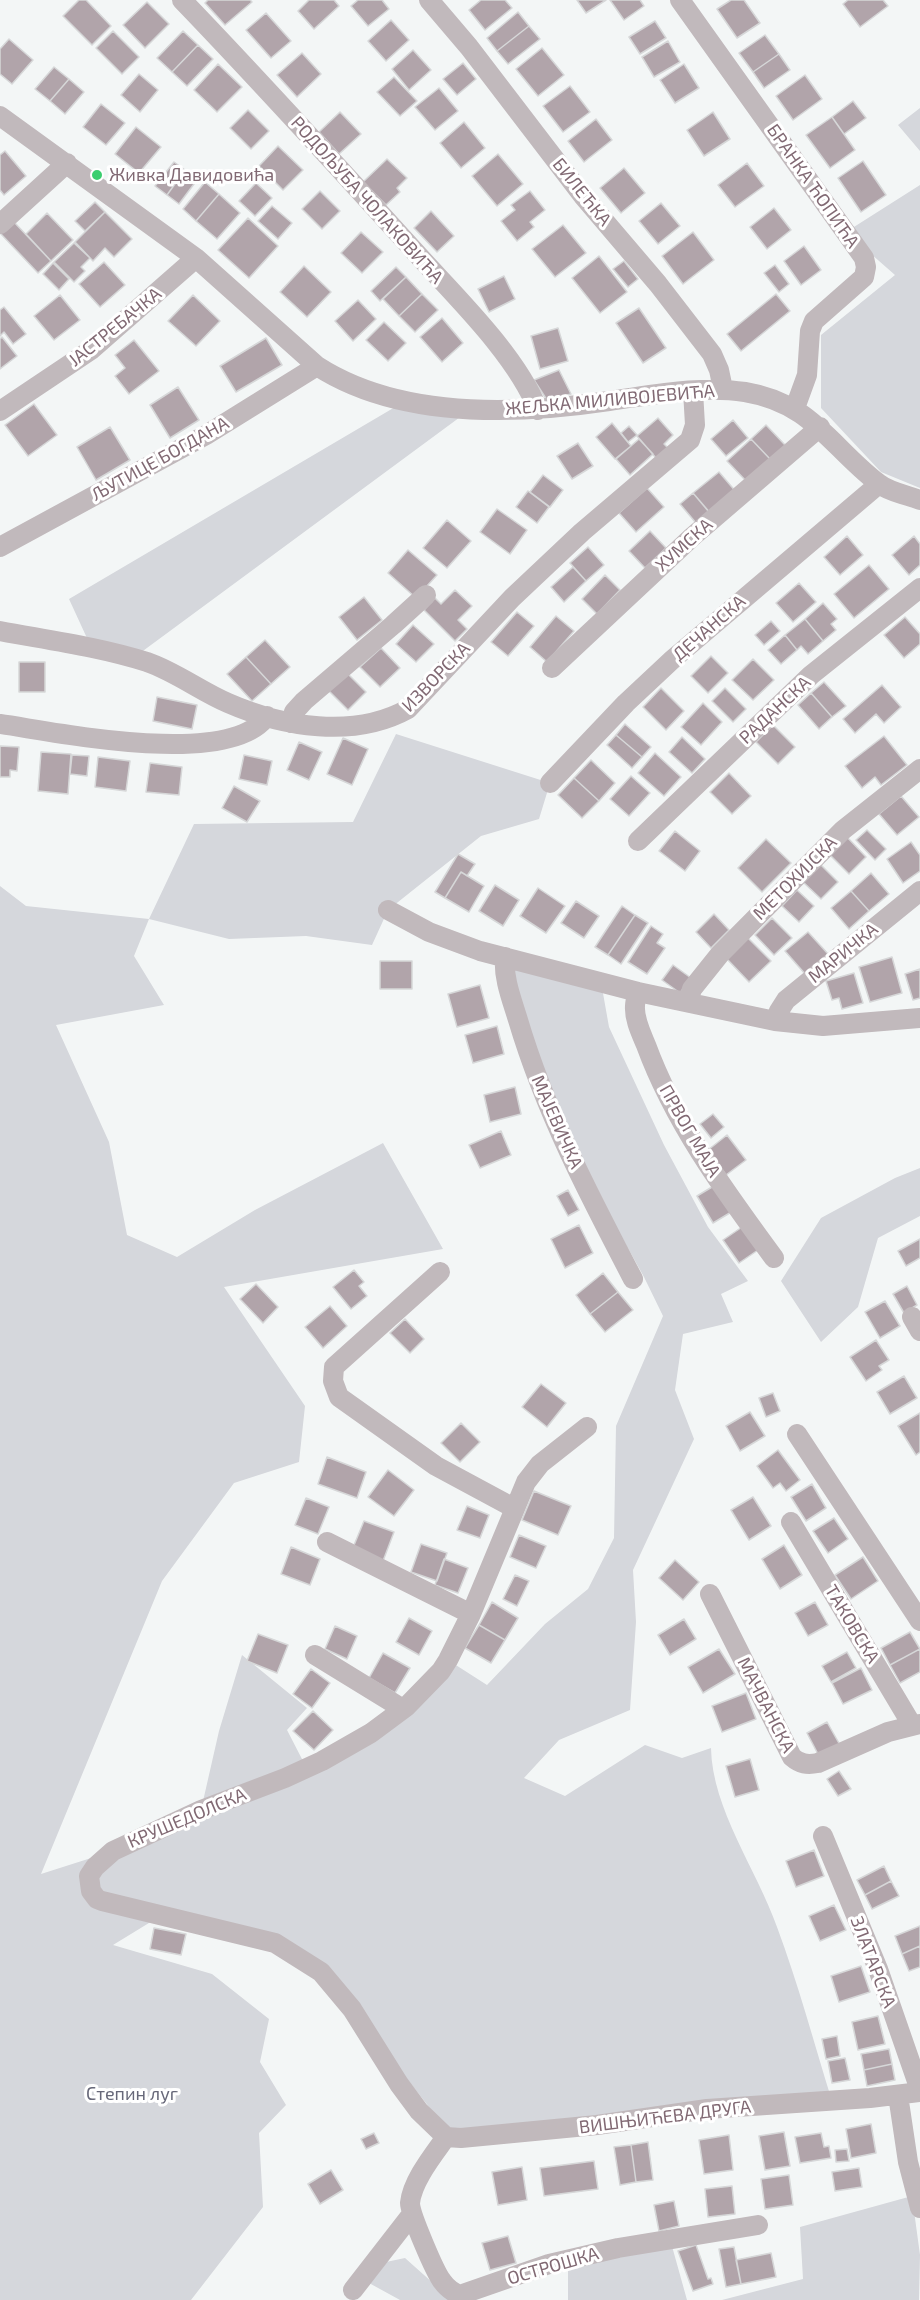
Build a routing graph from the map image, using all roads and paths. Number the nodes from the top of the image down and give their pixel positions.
1 (182, 0) edge
2 (429, 0) edge
3 (681, 0) edge
4 (0, 116) edge
5 (67, 163) junction
6 (0, 224) edge
7 (196, 258) junction
8 (317, 366) junction
9 (723, 389) junction
10 (693, 391) junction
11 (795, 408) junction
12 (538, 410) junction
13 (0, 411) edge
14 (820, 428) junction
15 (879, 484) junction
16 (920, 500) edge
17 (0, 547) edge
18 (920, 588) edge
19 (426, 595) dead end
20 (0, 631) edge
21 (552, 668) dead end
22 (267, 716) junction
23 (291, 723) junction
24 (0, 724) edge
25 (920, 769) edge
26 (550, 783) dead end
27 (638, 841) dead end
28 (920, 891) edge
29 (388, 910) dead end
30 (505, 957) junction
31 (638, 992) junction
32 (688, 1002) junction
33 (920, 1017) edge
34 (775, 1021) junction
35 (774, 1258) dead end
36 (440, 1272) dead end
37 (633, 1279) dead end
38 (587, 1427) dead end
39 (797, 1434) dead end
40 (514, 1508) junction
41 (791, 1522) dead end
42 (327, 1542) dead end
43 (710, 1594) dead end
44 (471, 1614) junction
45 (920, 1621) edge
46 (315, 1655) dead end
47 (403, 1709) junction
48 (916, 1725) edge
49 (823, 1836) dead end
50 (920, 2091) edge
51 (898, 2095) junction
52 (446, 2137) junction
53 (920, 2208) edge
54 (412, 2214) junction
55 (758, 2225) dead end
56 (353, 2290) dead end

1 - 12 street, РОДОЉУБА ЧОЛАКОВИЋА
2 - 9 street, БИЛЕЋКА
3 - 11 street, БРАНКА ЋОПИЋА
4 - 5 street, ЖЕЉКА МИЛИВОЈЕВИЋА
5 - 6 street
5 - 7 street, ЖЕЉКА МИЛИВОЈЕВИЋА
7 - 8 street, ЖЕЉКА МИЛИВОЈЕВИЋА
7 - 13 street, ЈАСТРЕБАЧКА
8 - 12 street, ЖЕЉКА МИЛИВОЈЕВИЋА
8 - 17 street, ЉУТИЦЕ БОГДАНА
9 - 10 street, ЖЕЉКА МИЛИВОЈЕВИЋА
9 - 11 street, ЖЕЉКА МИЛИВОЈЕВИЋА
10 - 12 street, ЖЕЉКА МИЛИВОЈЕВИЋА
10 - 23 street, ИЗВОРСКА
11 - 14 street, ЖЕЉКА МИЛИВОЈЕВИЋА
14 - 15 street, ЖЕЉКА МИЛИВОЈЕВИЋА
14 - 21 street, ХУМСКА
15 - 16 street, ЖЕЉКА МИЛИВОЈЕВИЋА
15 - 26 street, ДЕЧАНСКА
18 - 27 street, РАДАНСКА
19 - 23 street
20 - 22 street, ИЗВОРСКА
22 - 23 street, ИЗВОРСКА
22 - 24 street
25 - 32 street, МЕТОХИЈСКА
28 - 34 street, МАРИЧКА
29 - 30 street
30 - 31 street
30 - 37 street, МАЈЕВИЧКА
31 - 32 street
31 - 35 street, ПРВОГ МАЈА
32 - 34 street
33 - 34 street
36 - 40 street
38 - 40 street, КРУШЕДОЛСКА
39 - 45 street
40 - 44 street, КРУШЕДОЛСКА
41 - 48 street, ТАКОВСКА
42 - 44 street
43 - 48 street, МАЧВАНСКА
44 - 47 street, КРУШЕДОЛСКА
46 - 47 street
47 - 52 street, КРУШЕДОЛСКА
49 - 50 street, ЗЛАТАРСКА
50 - 51 street, ВИШЊИЋЕВА ДРУГА
51 - 52 street, ВИШЊИЋЕВА ДРУГА
51 - 53 street
52 - 54 street
54 - 55 street, ОСТРОШКА
54 - 56 street

